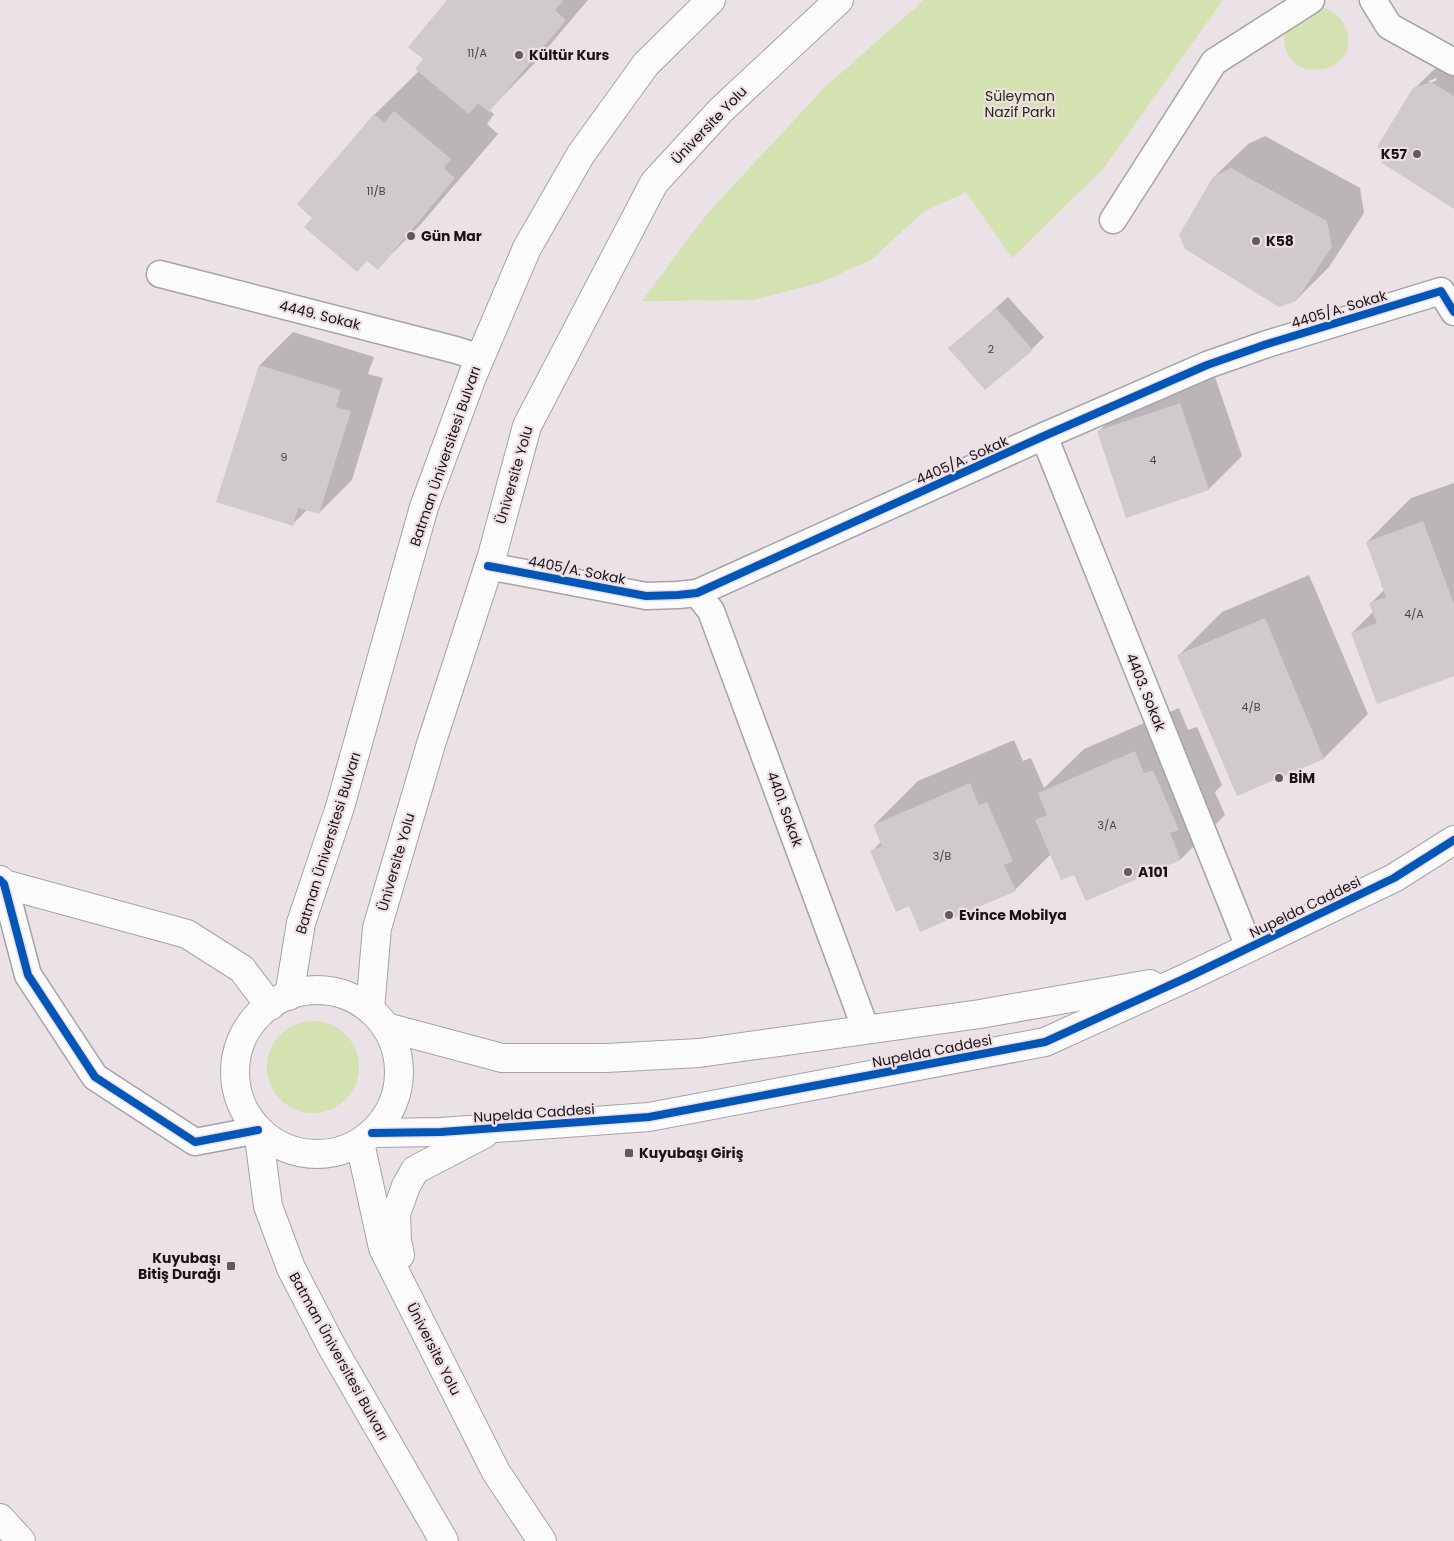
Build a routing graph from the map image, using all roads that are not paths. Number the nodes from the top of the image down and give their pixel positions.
1 (711, 0) edge
2 (839, 0) edge
3 (1311, 0) edge
4 (1373, 0) edge
5 (1454, 62) edge
6 (1113, 220) dead end
7 (160, 274) dead end
8 (1448, 302) edge
9 (480, 358) junction
10 (1044, 436) junction
11 (488, 566) junction
12 (697, 593) junction
13 (1454, 840) edge
14 (2, 882) edge
15 (1249, 947) junction
16 (1188, 977) junction
17 (279, 1001) junction
18 (378, 1018) junction
19 (866, 1030) junction
20 (493, 1129) junction
21 (258, 1130) junction
22 (366, 1138) junction
23 (411, 1305) junction
24 (0, 1518) edge
25 (21, 1541) edge
26 (444, 1541) edge
27 (542, 1541) edge

1 - 9 main road, Batman Üniversitesi Bulvarı
2 - 11 main road, Üniversite Yolu
3 - 6 street
4 - 5 street
7 - 9 street, 4449. Sokak
8 - 10 street, 4405/A. Sokak
9 - 17 main road, Batman Üniversitesi Bulvarı
10 - 12 street, 4405/A. Sokak
10 - 15 street, 4403. Sokak
11 - 12 street, 4405/A. Sokak
11 - 18 main road, Üniversite Yolu
12 - 19 street, 4401. Sokak
13 - 15 main road, Nupelda Caddesi
14 - 17 main road
14 - 21 street
15 - 16 main road, Nupelda Caddesi
16 - 19 main road, Nupelda Caddesi
16 - 20 main road, Nupelda Caddesi
17 - 18 main road
17 - 21 main road
18 - 19 main road, Nupelda Caddesi
18 - 22 main road
20 - 22 main road, Nupelda Caddesi
20 - 23 main road
21 - 22 main road
21 - 26 main road, Batman Üniversitesi Bulvarı
22 - 23 main road, Üniversite Yolu
23 - 27 main road, Üniversite Yolu
24 - 25 main road

